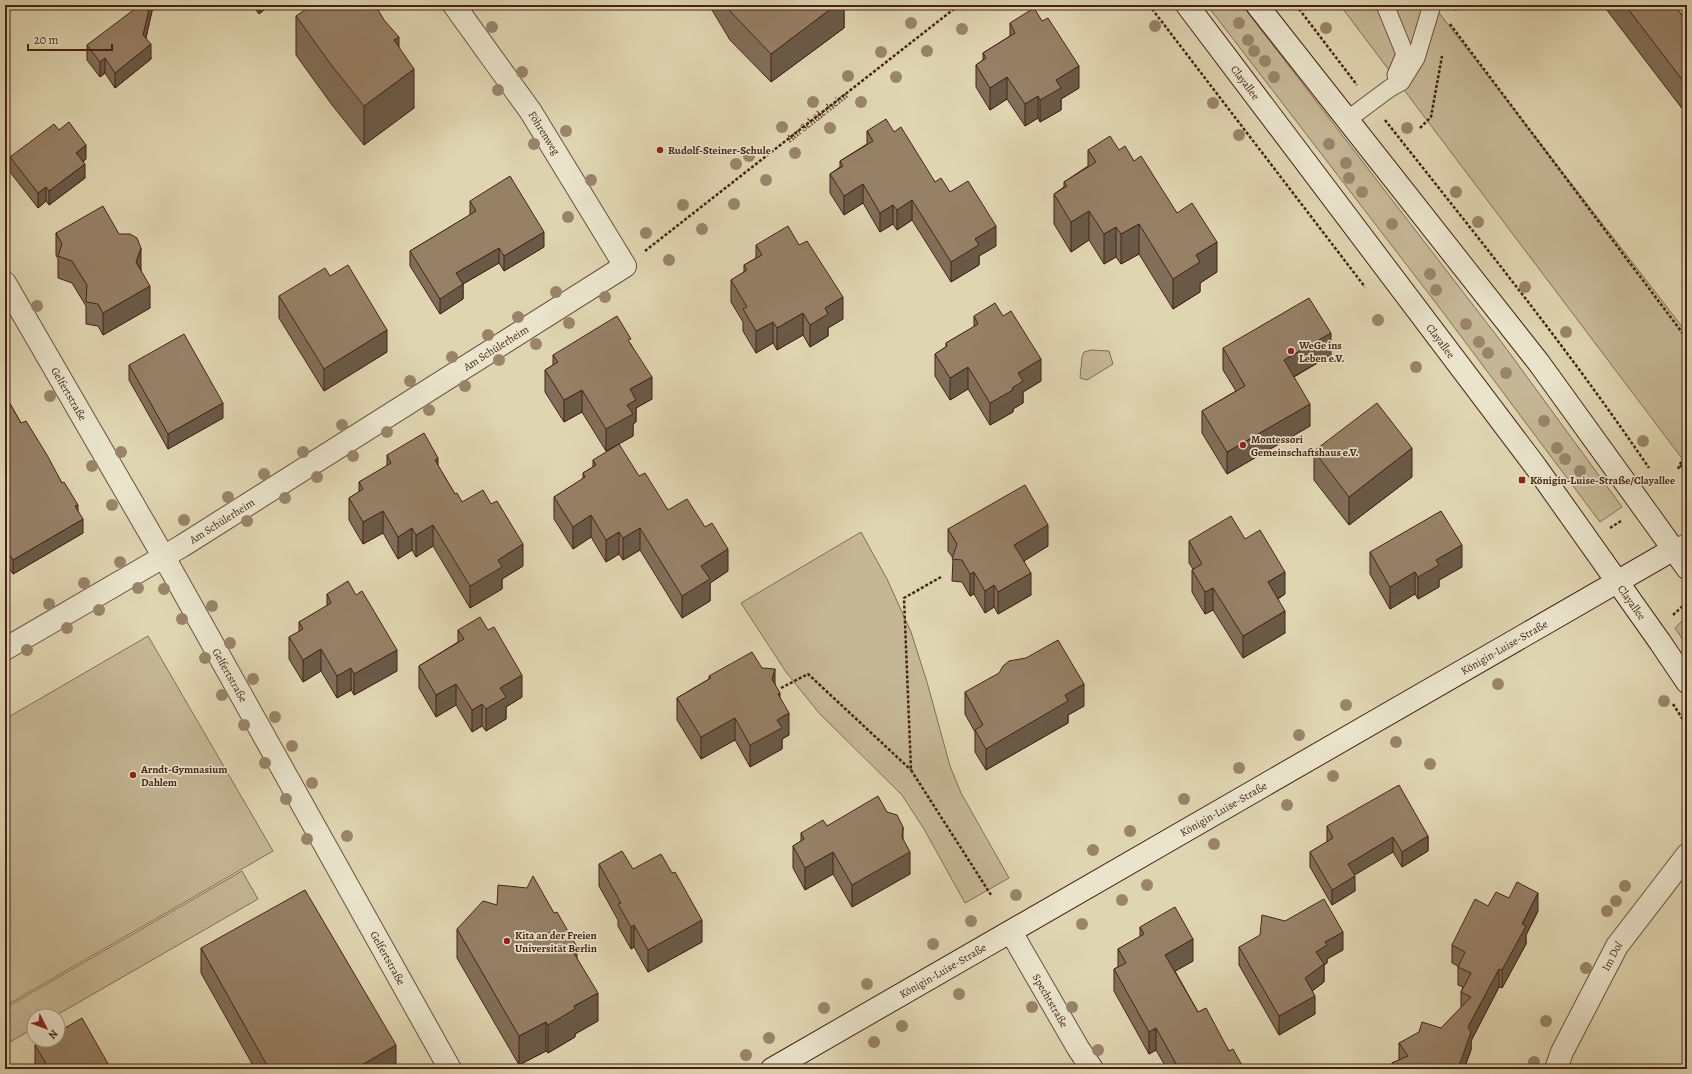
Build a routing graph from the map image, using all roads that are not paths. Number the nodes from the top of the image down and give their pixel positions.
1 (454, 5) edge
2 (1187, 5) edge
3 (1257, 5) edge
4 (1384, 5) edge
5 (1432, 5) edge
6 (1390, 88) junction
7 (1347, 120) junction
8 (625, 266) joint
9 (5, 283) edge
10 (1680, 545) edge
11 (164, 557) junction
12 (1687, 568) edge
13 (1617, 581) junction
14 (5, 649) edge
15 (1687, 682) edge
16 (1687, 855) edge
17 (1011, 932) junction
18 (450, 1069) edge
19 (772, 1069) edge
20 (1092, 1069) edge
21 (1556, 1069) edge

1 - 8 main road, Föhrenweg
2 - 13 main road, Clayallee
3 - 7 main road
4 - 6 lane
5 - 6 lane
6 - 7 lane
7 - 10 main road
8 - 11 main road, Am Schülerheim
9 - 11 main road, Gelfertstraße
10 - 12 main road
10 - 13 main road, Königin-Luise-Straße
11 - 14 main road, Am Schülerheim
11 - 18 main road, Gelfertstraße
13 - 15 main road, Clayallee
13 - 17 main road, Königin-Luise-Straße
16 - 21 main road, Im Dol
17 - 19 main road, Königin-Luise-Straße
17 - 20 main road, Spechtstraße

